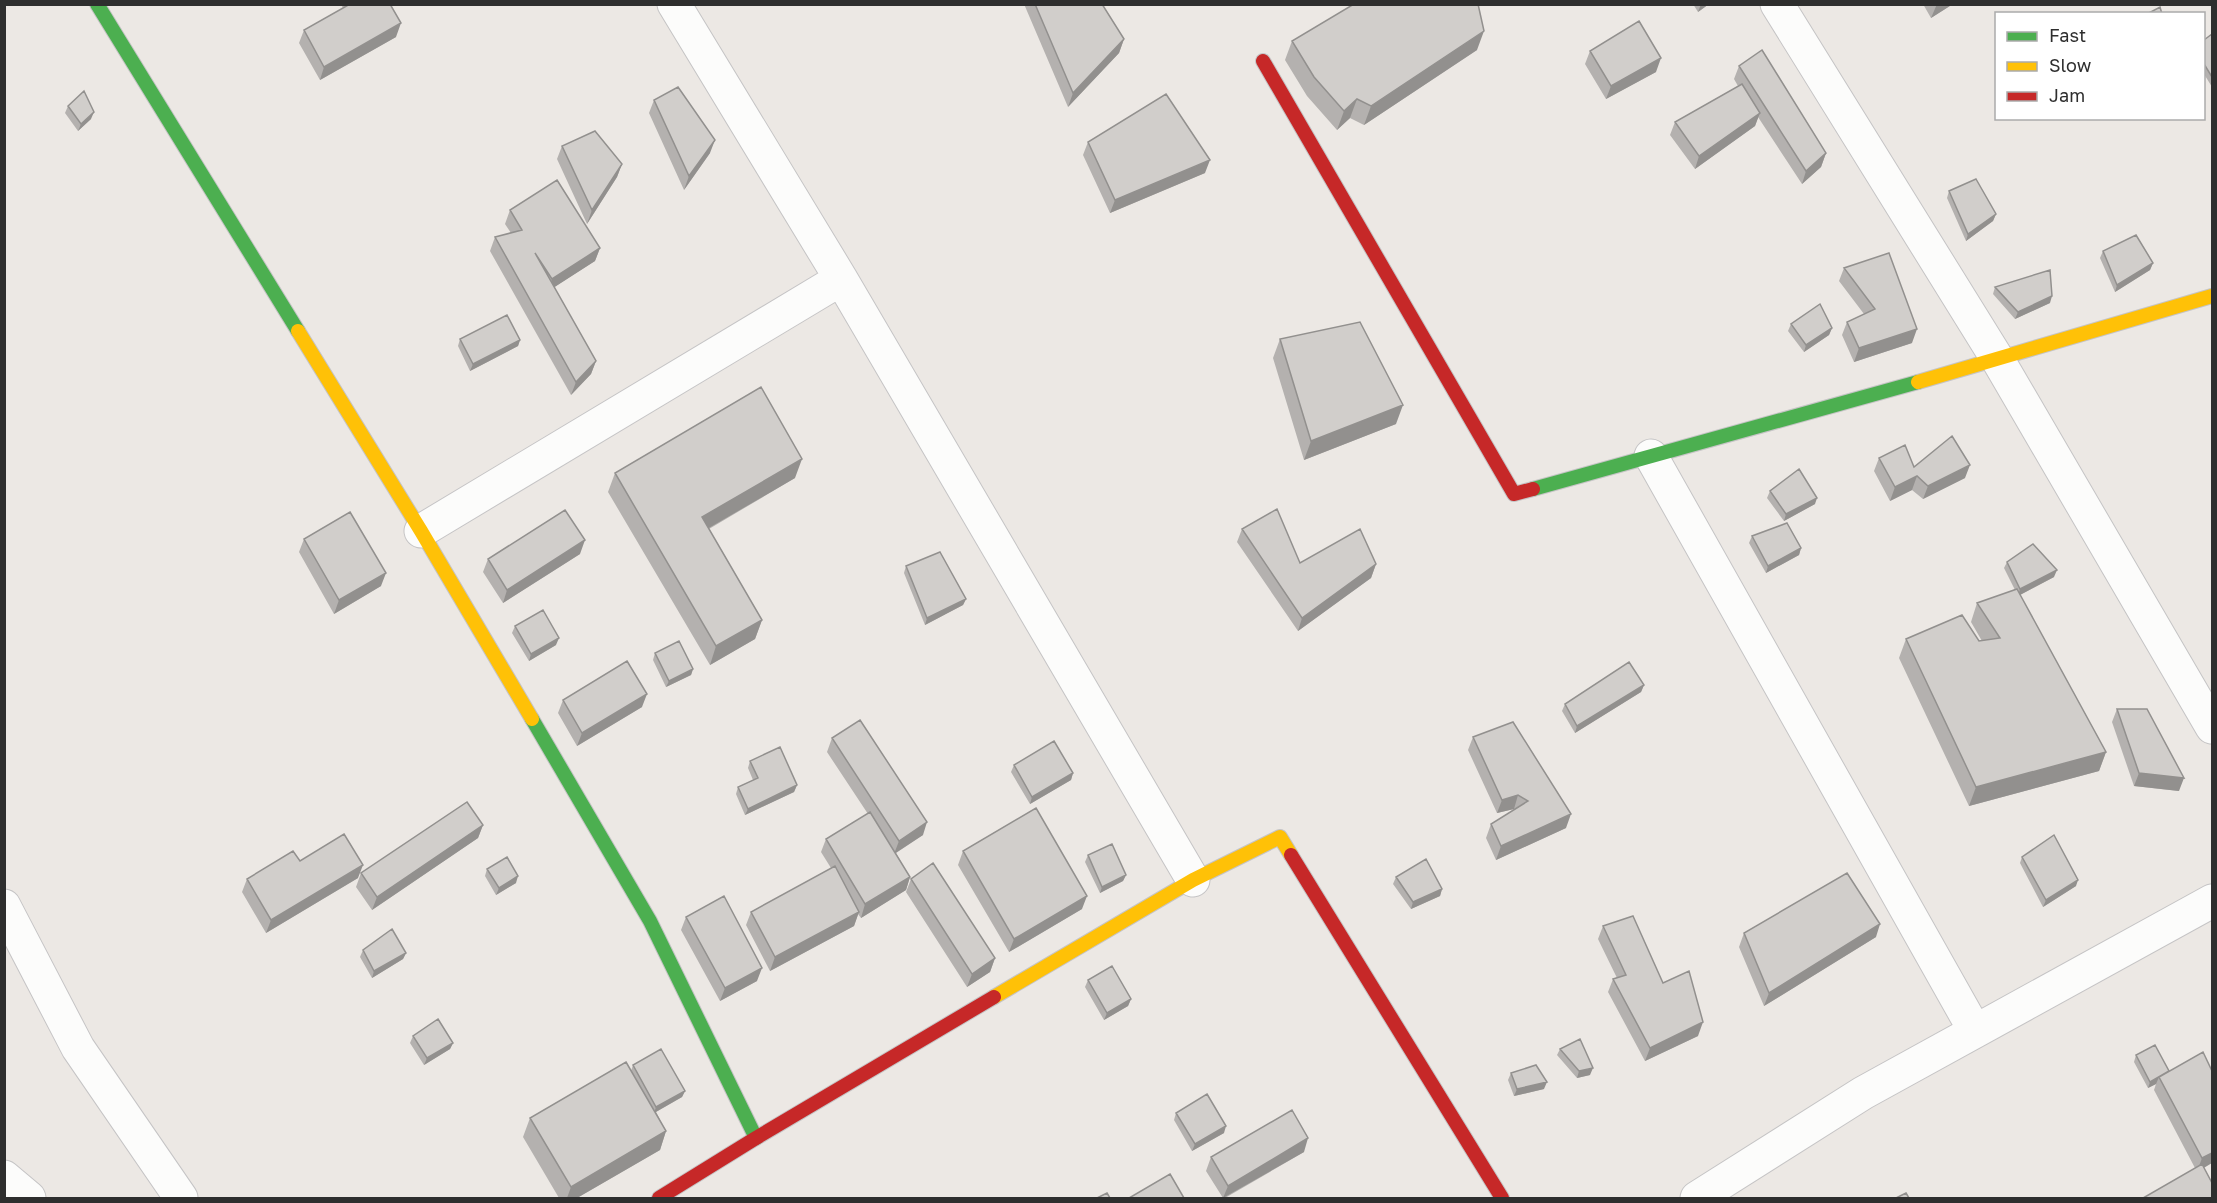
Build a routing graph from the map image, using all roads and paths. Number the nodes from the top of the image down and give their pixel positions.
1 (98, 4) edge
2 (674, 4) edge
3 (1777, 4) edge
4 (1263, 61) dead end
5 (841, 279) junction
6 (2212, 296) edge
7 (1998, 360) junction
8 (1651, 456) junction
9 (421, 531) junction
10 (2212, 727) edge
11 (1192, 880) junction
12 (2212, 900) edge
13 (4, 906) edge
14 (1975, 1031) junction
15 (756, 1138) junction
16 (4, 1177) edge
17 (29, 1198) edge
18 (181, 1198) edge
19 (659, 1198) edge
20 (1502, 1198) edge
21 (1697, 1198) edge

1 - 9 street
2 - 5 street
3 - 7 street
4 - 8 street
5 - 9 street
5 - 11 street
6 - 7 street
7 - 8 street
7 - 10 street
8 - 14 street
9 - 15 street
11 - 15 street
11 - 20 street
12 - 14 street
13 - 18 street
14 - 21 street
15 - 19 street
16 - 17 street

